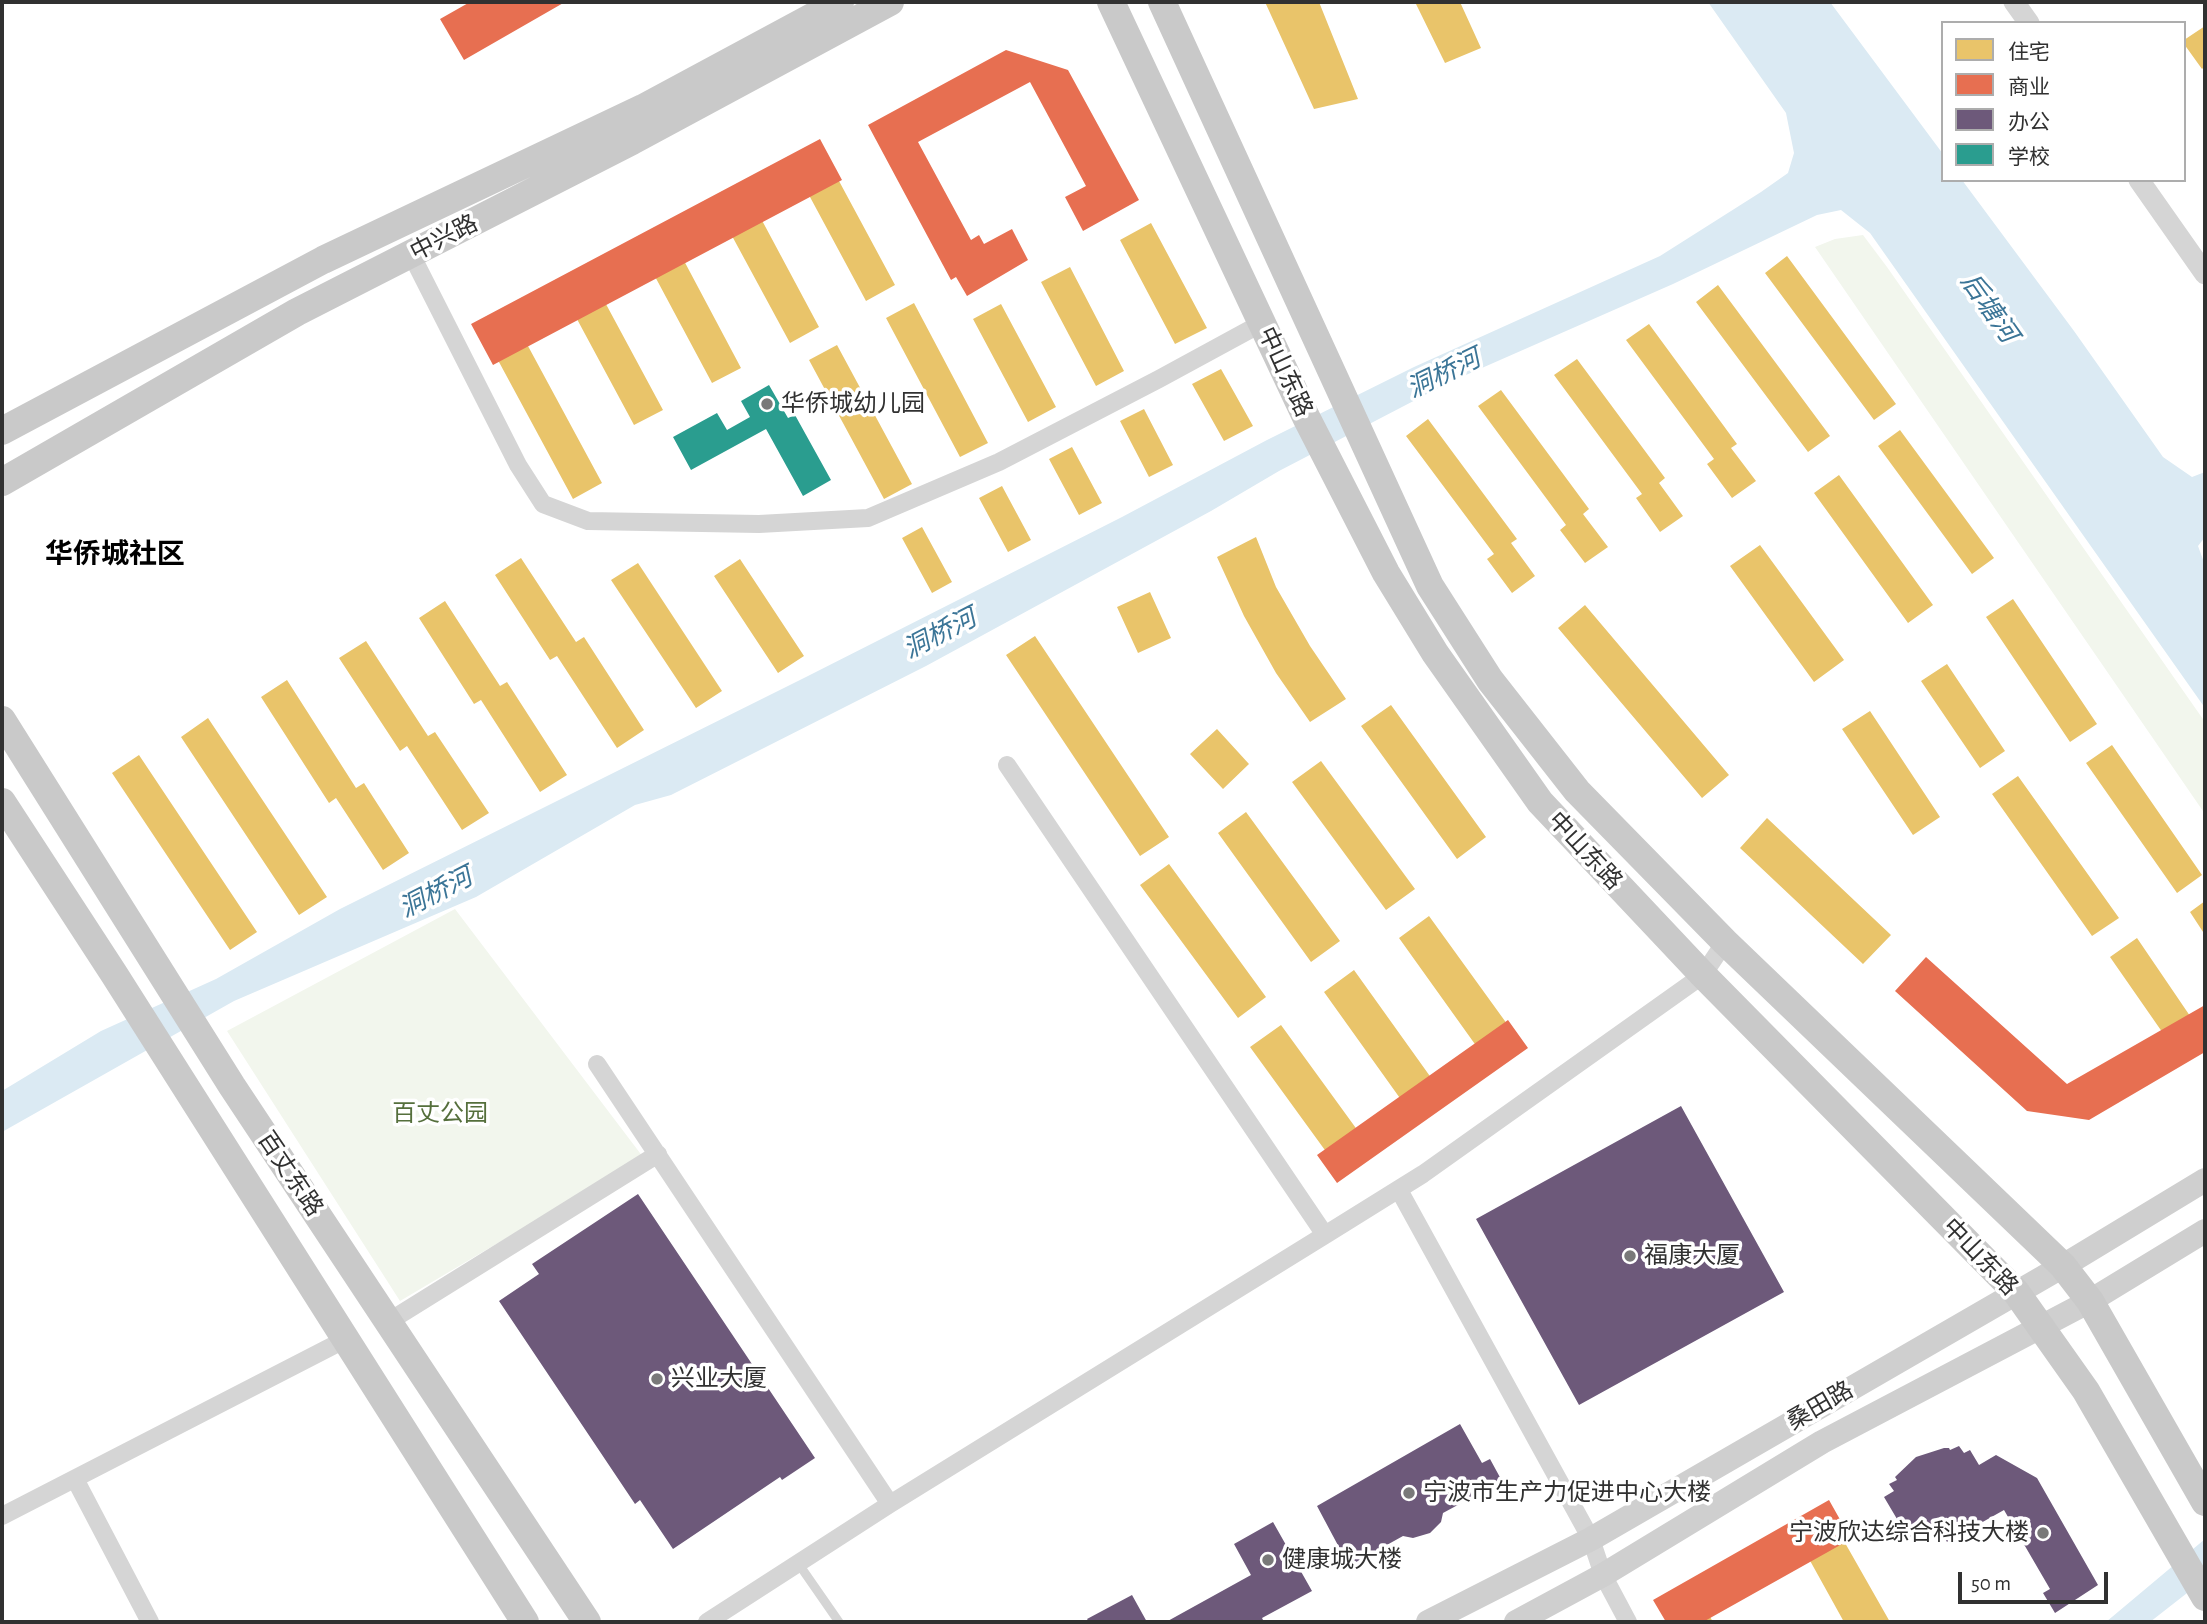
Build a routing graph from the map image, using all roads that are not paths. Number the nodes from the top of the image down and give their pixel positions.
1 (840, 2) edge
2 (890, 2) edge
3 (1111, 2) edge
4 (1162, 2) edge
5 (2014, 2) edge
6 (2028, 21) edge
7 (2141, 182) edge
8 (411, 254) junction
9 (2205, 274) edge
10 (1262, 323) junction
11 (2, 431) edge
12 (2, 482) edge
13 (2, 720) edge
14 (1007, 765) dead end
15 (2, 802) edge
16 (1725, 942) junction
17 (1703, 975) junction
18 (597, 1064) dead end
19 (658, 1154) junction
20 (2205, 1180) edge
21 (1399, 1190) junction
22 (2205, 1231) edge
23 (1325, 1235) junction
24 (2063, 1266) junction
25 (2016, 1292) junction
26 (2090, 1301) junction
27 (388, 1322) junction
28 (2042, 1327) junction
29 (346, 1339) junction
30 (75, 1479) junction
31 (2205, 1502) edge
32 (890, 1504) junction
33 (2, 1516) edge
34 (1591, 1539) junction
35 (798, 1563) junction
36 (1602, 1575) junction
37 (2205, 1597) edge
38 (150, 1622) edge
39 (525, 1622) edge
40 (587, 1622) edge
41 (707, 1622) edge
42 (839, 1622) edge
43 (1428, 1622) edge
44 (1516, 1622) edge
45 (1629, 1622) edge

1 - 11 main road, 中兴路
2 - 8 main road, 中兴路
3 - 10 main road, 中山东路
4 - 16 main road, 中山东路
5 - 6 street
7 - 9 street
8 - 10 street
8 - 12 main road, 中兴路
10 - 17 main road, 中山东路
13 - 27 main road, 百丈东路
14 - 23 street
15 - 29 main road, 百丈东路
16 - 17 street
16 - 24 main road, 中山东路
17 - 21 street
17 - 25 main road, 中山东路
18 - 19 street
19 - 27 street
19 - 32 street
20 - 24 main road, 桑田路
21 - 23 street
21 - 34 street
22 - 26 main road, 桑田路
23 - 32 street
24 - 25 main road, 桑田路
24 - 26 main road, 中山东路
25 - 28 main road, 中山东路
25 - 34 main road, 桑田路
26 - 28 main road, 桑田路
26 - 31 main road, 中山东路
27 - 40 main road, 百丈东路
28 - 36 main road, 桑田路
28 - 37 main road, 中山东路
29 - 30 street
29 - 39 main road, 百丈东路
30 - 33 street
30 - 38 street
32 - 35 street
34 - 36 street
34 - 43 main road, 桑田路
35 - 41 street
35 - 42 lane
36 - 44 main road, 桑田路
36 - 45 street

